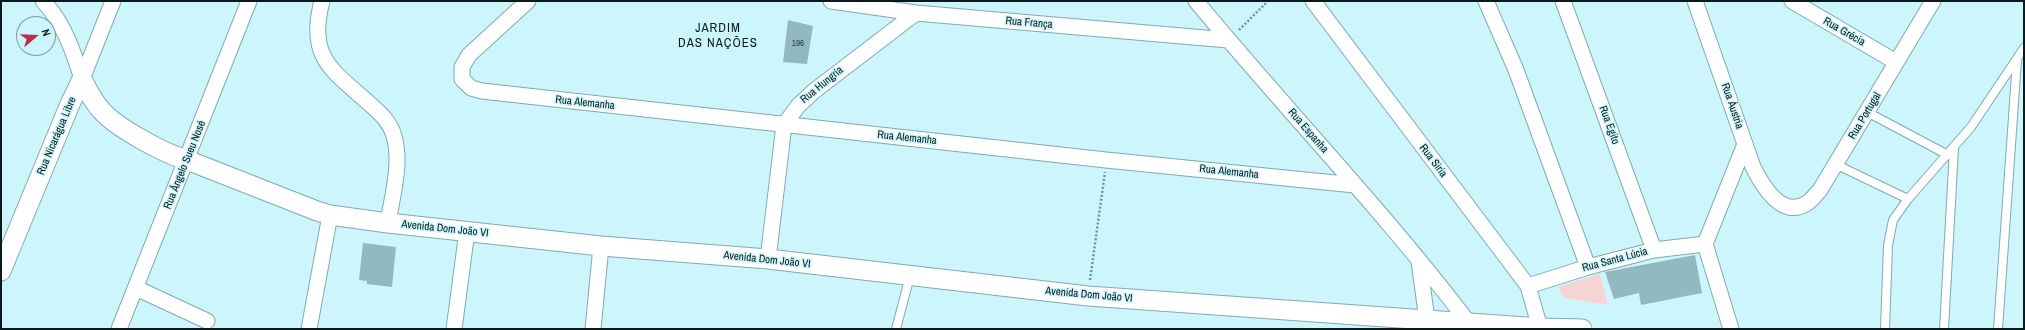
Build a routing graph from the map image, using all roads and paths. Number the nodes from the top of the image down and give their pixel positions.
1 (43, 1) edge
2 (113, 1) edge
3 (250, 1) edge
4 (322, 1) edge
5 (528, 1) edge
6 (831, 1) edge
7 (1196, 1) edge
8 (1268, 1) edge
9 (1313, 1) edge
10 (1486, 1) edge
11 (1563, 1) edge
12 (1695, 1) edge
13 (1792, 1) edge
14 (1933, 1) edge
15 (916, 13) junction
16 (1228, 40) junction
17 (2024, 48) edge
18 (2017, 59) junction
19 (1896, 62) junction
20 (82, 79) junction
21 (1867, 112) junction
22 (784, 125) junction
23 (1745, 144) junction
24 (1951, 151) junction
25 (188, 160) junction
26 (1106, 160) junction
27 (1835, 164) junction
28 (1355, 185) junction
29 (1908, 199) junction
30 (1780, 204) joint
31 (330, 215) junction
32 (388, 223) junction
33 (467, 231) junction
34 (1705, 244) junction
35 (601, 246) junction
36 (1654, 250) junction
37 (768, 259) junction
38 (1419, 261) junction
39 (1588, 267) junction
40 (1, 271) edge
41 (910, 276) junction
42 (1528, 286) junction
43 (136, 288) junction
44 (1088, 296) junction
45 (207, 321) dead end
46 (1378, 322) edge
47 (1468, 322) junction
48 (1437, 323) edge
49 (1540, 328) edge
50 (118, 329) edge
51 (309, 329) edge
52 (454, 329) edge
53 (593, 329) edge
54 (896, 329) edge
55 (1582, 329) edge
56 (1731, 329) edge
57 (1885, 329) edge
58 (1944, 329) edge
59 (1998, 329) edge

1 - 20 street, Avenida Dom João VI
2 - 20 street, Rua Nicarágua Libre
3 - 25 street, Rua Ângelo Sueu Nosé
4 - 32 street
5 - 22 street, Rua Alemanha
6 - 15 street, Rua França
7 - 16 street, Rua Espanha
8 - 16 path
9 - 42 street, Rua Siria
10 - 39 street
11 - 36 street, Rua Egito
12 - 23 street, Rua Áustria
13 - 19 street, Rua Grécia
14 - 19 street, Rua Portugal
15 - 16 street, Rua França
15 - 22 street, Rua Hungria
16 - 28 street, Rua Espanha
17 - 18 lane
18 - 24 lane
18 - 59 lane
19 - 21 street, Rua Portugal
20 - 25 street, Avenida Dom João VI
20 - 40 street, Rua Nicarágua Libre
21 - 24 lane
21 - 27 street, Rua Portugal
22 - 26 street, Rua Alemanha
22 - 37 street, Rua Hungria
23 - 30 street, Rua Áustria
23 - 34 street
24 - 29 lane
24 - 58 lane
25 - 31 street, Avenida Dom João VI
25 - 43 street, Rua Ângelo Sueu Nosé
26 - 28 street, Rua Alemanha
26 - 44 path
27 - 29 lane
27 - 30 street, Rua Portugal
28 - 38 street, Rua Espanha
29 - 57 lane
31 - 32 street, Avenida Dom João VI
31 - 51 street
32 - 33 street, Avenida Dom João VI
33 - 35 street, Avenida Dom João VI
33 - 52 street
34 - 36 street, Rua Santa Lúcia
34 - 56 street
35 - 37 street, Avenida Dom João VI
35 - 53 street
36 - 39 street, Rua Santa Lúcia
37 - 41 street, Avenida Dom João VI
38 - 47 street, Rua Espanha
38 - 48 street
39 - 42 street, Rua Santa Lúcia
41 - 44 street, Avenida Dom João VI
41 - 54 lane
42 - 49 street, Rua Siria
43 - 45 street
43 - 50 street, Rua Ângelo Sueu Nosé
44 - 46 street, Avenida Dom João VI
46 - 48 street, Avenida Dom João VI
47 - 48 street, Avenida Dom João VI
47 - 49 street, Avenida Dom João VI
49 - 55 street, Avenida Dom João VI

